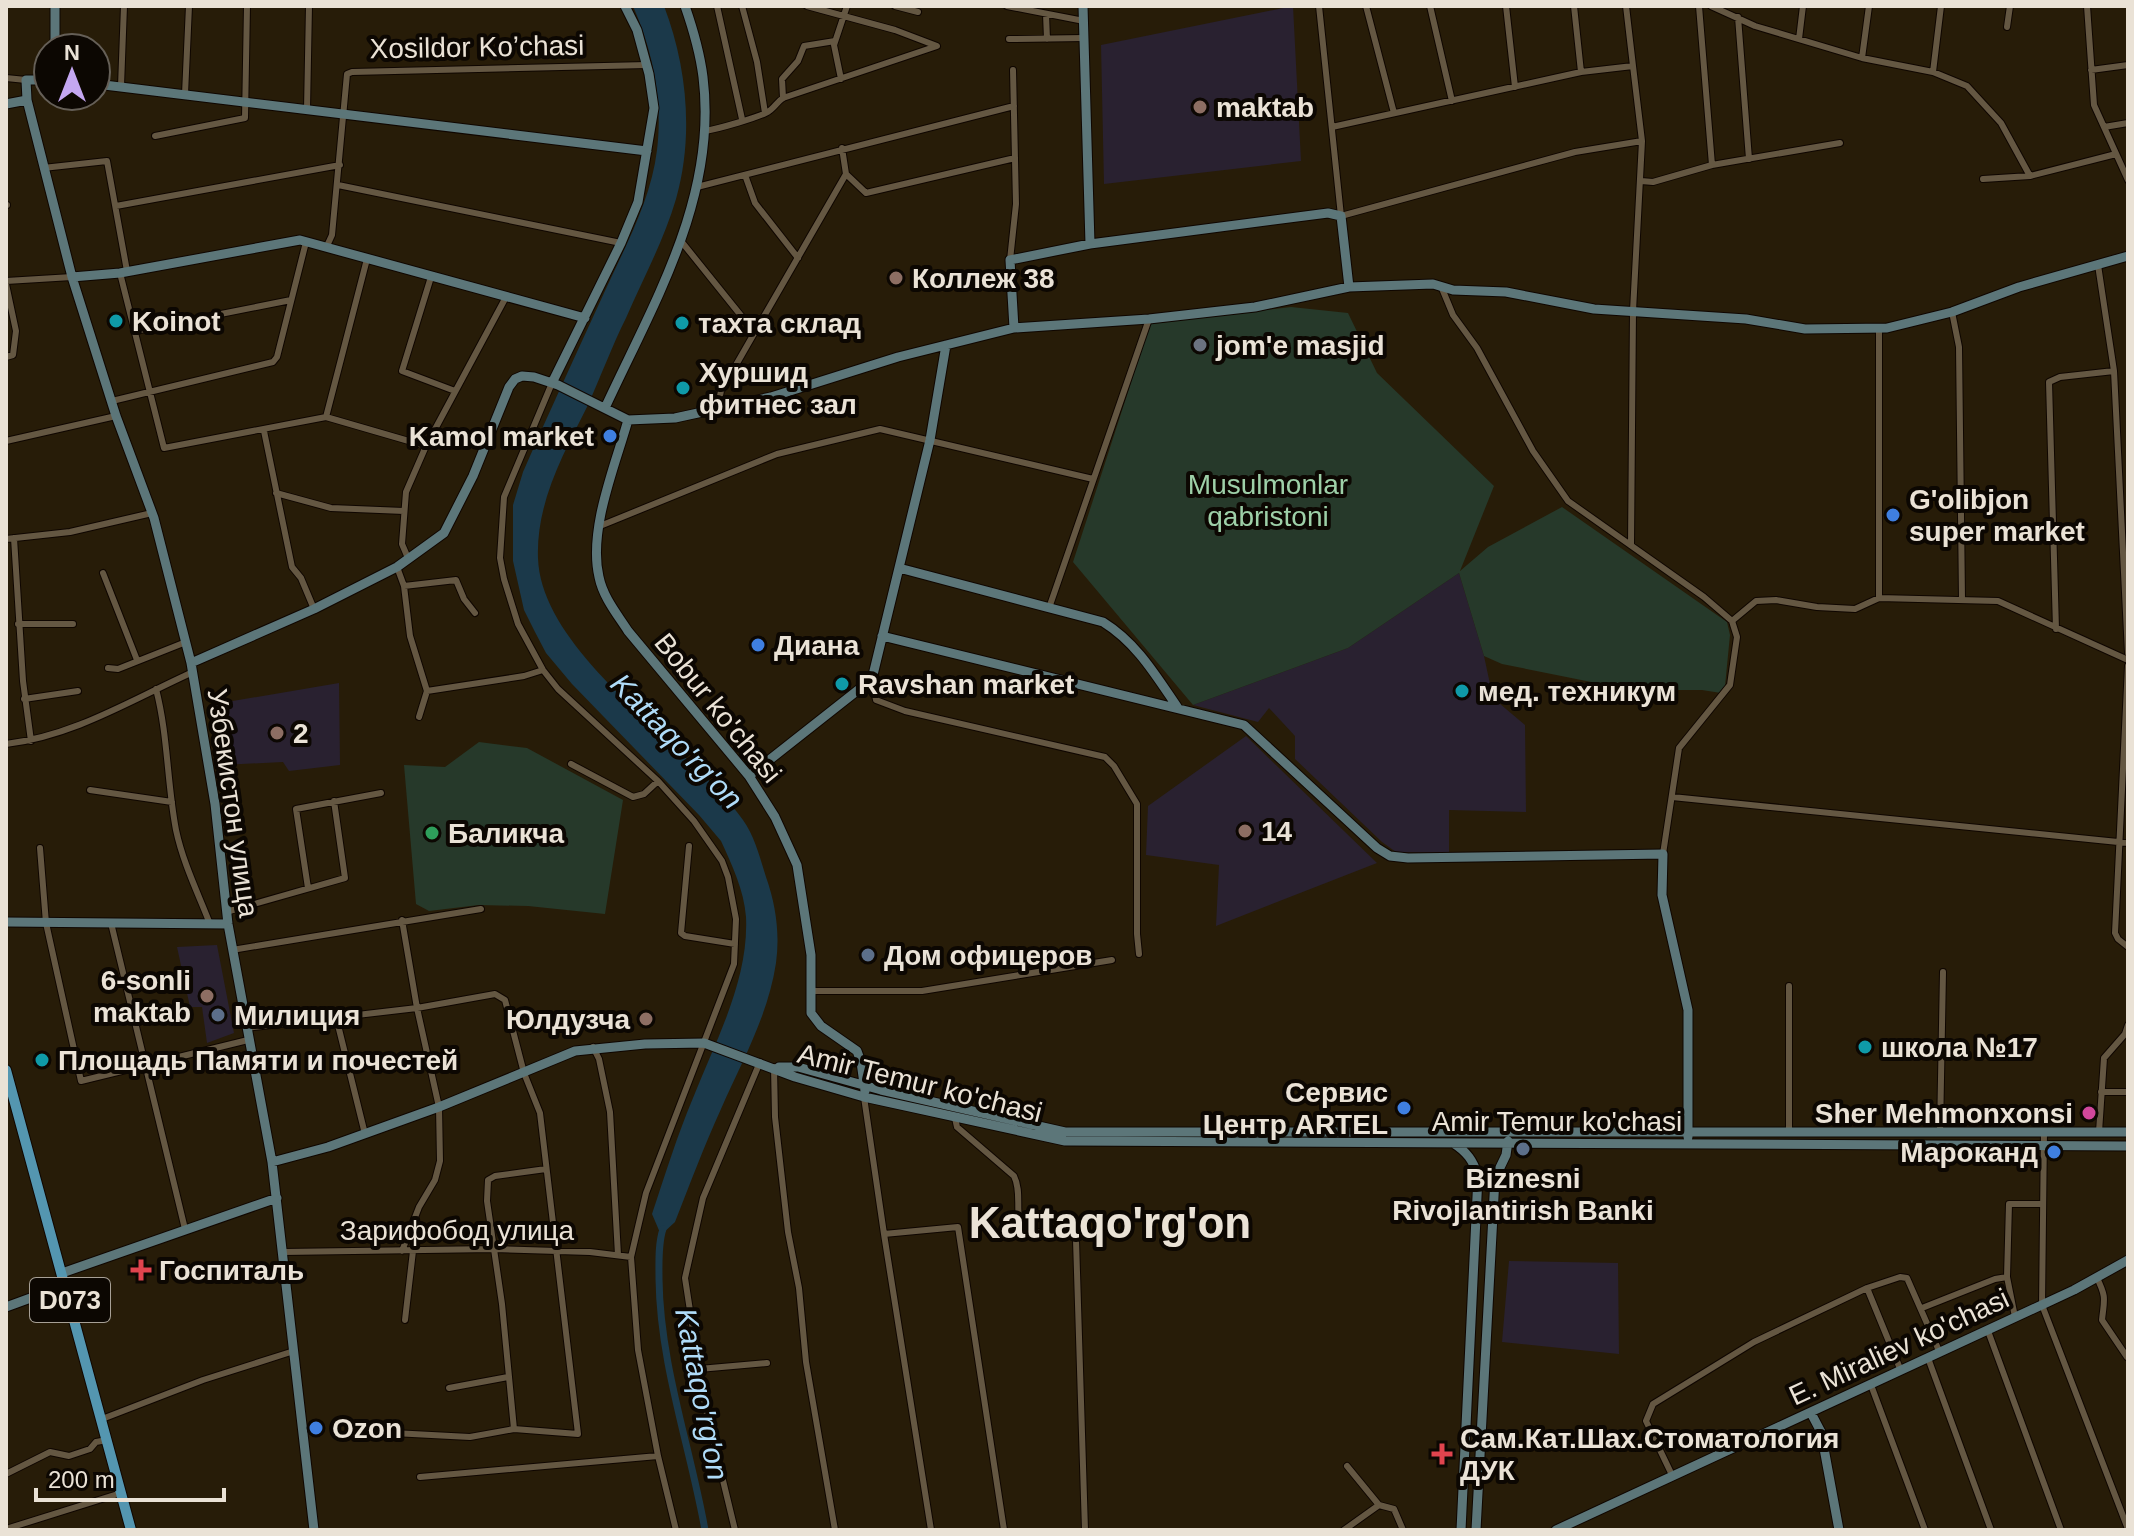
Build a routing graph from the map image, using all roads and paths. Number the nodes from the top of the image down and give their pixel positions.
1 (55, 6) edge
2 (124, 6) edge
3 (189, 6) edge
4 (247, 6) edge
5 (309, 6) edge
6 (625, 6) edge
7 (685, 6) edge
8 (717, 6) edge
9 (742, 6) edge
10 (807, 6) edge
11 (847, 6) edge
12 (895, 6) edge
13 (1007, 6) edge
14 (1083, 6) edge
15 (1319, 6) edge
16 (1366, 6) edge
17 (1430, 6) edge
18 (1506, 6) edge
19 (1574, 6) edge
20 (1626, 6) edge
21 (1699, 6) edge
22 (1711, 6) edge
23 (1734, 6) edge
24 (1803, 6) edge
25 (1869, 6) edge
26 (1941, 6) edge
27 (2010, 6) edge
28 (2087, 6) edge
29 (918, 12) dead end
30 (1046, 14) junction
31 (843, 16) junction
32 (1736, 16) junction
33 (1084, 21) junction
34 (2007, 27) dead end
35 (55, 32) edge
36 (1084, 38) junction
37 (1009, 39) dead end
38 (1047, 39) junction
39 (1799, 39) junction
40 (835, 41) junction
41 (1862, 58) junction
42 (647, 65) junction
43 (2128, 65) edge
44 (1633, 66) junction
45 (1013, 70) dead end
46 (2091, 70) junction
47 (1581, 72) junction
48 (1933, 72) junction
49 (6, 78) edge
50 (841, 79) junction
51 (26, 80) junction
52 (32, 80) edge
53 (112, 85) edge
54 (121, 86) junction
55 (1515, 87) junction
56 (185, 94) junction
57 (783, 98) junction
58 (27, 100) junction
59 (1452, 101) junction
60 (244, 102) junction
61 (6, 104) edge
62 (1014, 106) junction
63 (307, 109) junction
64 (343, 113) junction
65 (765, 113) junction
66 (1394, 113) junction
67 (742, 119) junction
68 (2128, 123) edge
69 (1332, 127) junction
70 (2104, 127) junction
71 (705, 131) junction
72 (155, 136) dead end
73 (1642, 141) junction
74 (1840, 143) dead end
75 (842, 148) junction
76 (647, 151) junction
77 (2116, 154) junction
78 (1015, 158) junction
79 (1749, 159) junction
80 (340, 165) junction
81 (1712, 165) junction
82 (43, 168) junction
83 (846, 174) junction
84 (745, 175) junction
85 (2030, 176) junction
86 (1983, 179) dead end
87 (2128, 180) edge
88 (1641, 181) junction
89 (338, 185) junction
90 (697, 187) junction
91 (116, 206) junction
92 (1341, 216) junction
93 (681, 241) junction
94 (306, 242) junction
95 (621, 243) junction
96 (1090, 244) junction
97 (326, 248) junction
98 (2128, 256) edge
99 (798, 258) junction
100 (367, 259) junction
101 (1010, 260) junction
102 (2098, 265) junction
103 (124, 272) junction
104 (72, 277) junction
105 (431, 277) junction
106 (6, 282) edge
107 (1441, 286) junction
108 (1349, 287) junction
109 (506, 297) junction
110 (291, 300) junction
111 (1633, 311) junction
112 (1952, 312) junction
113 (585, 318) junction
114 (1149, 319) junction
115 (1014, 328) junction
116 (1879, 328) junction
117 (135, 331) junction
118 (755, 333) junction
119 (946, 345) junction
120 (6, 357) edge
121 (2114, 371) junction
122 (555, 384) junction
123 (149, 391) junction
124 (455, 391) junction
125 (112, 401) junction
126 (600, 406) junction
127 (2128, 409) edge
128 (717, 410) junction
129 (2116, 410) junction
130 (116, 416) junction
131 (326, 417) junction
132 (628, 420) junction
133 (264, 431) junction
134 (930, 440) junction
135 (6, 441) edge
136 (426, 446) junction
137 (1093, 479) junction
138 (276, 493) junction
139 (404, 511) junction
140 (152, 513) junction
141 (600, 526) junction
142 (10, 539) edge
143 (1631, 545) junction
144 (408, 558) junction
145 (397, 567) junction
146 (899, 568) junction
147 (103, 573) dead end
148 (404, 586) junction
149 (1879, 598) junction
150 (1962, 599) junction
151 (1049, 608) junction
152 (314, 609) junction
153 (475, 613) dead end
154 (1732, 621) junction
155 (18, 624) junction
156 (73, 624) dead end
157 (2056, 629) junction
158 (882, 636) junction
159 (186, 642) junction
160 (2128, 653) edge
161 (137, 660) junction
162 (2128, 660) edge
163 (2128, 666) edge
164 (192, 667) junction
165 (108, 668) dead end
166 (543, 670) junction
167 (872, 679) junction
168 (156, 689) junction
169 (78, 691) dead end
170 (427, 691) junction
171 (24, 699) junction
172 (1178, 708) junction
173 (419, 717) dead end
174 (31, 741) junction
175 (6, 744) edge
176 (571, 764) dead end
177 (749, 776) junction
178 (658, 781) junction
179 (90, 790) dead end
180 (381, 793) dead end
181 (1672, 797) junction
182 (334, 801) junction
183 (172, 802) junction
184 (2119, 842) junction
185 (2128, 843) edge
186 (689, 846) dead end
187 (40, 848) dead end
188 (1663, 854) junction
189 (308, 888) junction
190 (481, 909) dead end
191 (226, 912) junction
192 (402, 920) junction
193 (6, 922) edge
194 (46, 923) junction
195 (111, 923) junction
196 (210, 924) junction
197 (228, 924) junction
198 (735, 944) junction
199 (2128, 947) edge
200 (232, 950) junction
201 (1139, 954) dead end
202 (1112, 960) dead end
203 (1943, 972) dead end
204 (1789, 986) dead end
205 (810, 991) junction
206 (417, 1008) junction
207 (336, 1017) junction
208 (2128, 1025) edge
209 (246, 1028) junction
210 (248, 1040) junction
211 (707, 1044) junction
212 (593, 1047) junction
213 (755, 1061) junction
214 (144, 1064) junction
215 (774, 1067) junction
216 (6, 1070) edge
217 (524, 1073) junction
218 (865, 1085) junction
219 (2101, 1092) junction
220 (2128, 1092) edge
221 (864, 1097) junction
222 (439, 1107) junction
223 (955, 1118) junction
224 (1508, 1131) junction
225 (1688, 1131) junction
226 (1789, 1131) junction
227 (1940, 1132) junction
228 (2044, 1132) junction
229 (2099, 1132) junction
230 (2128, 1132) edge
231 (365, 1134) junction
232 (1170, 1137) junction
233 (1453, 1143) junction
234 (1508, 1144) junction
235 (1688, 1144) junction
236 (2044, 1144) junction
237 (2128, 1146) edge
238 (272, 1162) junction
239 (546, 1169) junction
240 (277, 1198) junction
241 (2043, 1204) junction
242 (185, 1229) junction
243 (884, 1234) junction
244 (494, 1249) junction
245 (402, 1251) junction
246 (413, 1251) junction
247 (283, 1252) junction
248 (557, 1252) junction
249 (618, 1255) junction
250 (631, 1257) junction
251 (2128, 1260) edge
252 (62, 1273) junction
253 (2007, 1277) junction
254 (2097, 1278) junction
255 (66, 1285) junction
256 (1867, 1288) junction
257 (2042, 1305) junction
258 (6, 1307) edge
259 (1922, 1308) junction
260 (2016, 1318) junction
261 (405, 1320) dead end
262 (1988, 1331) junction
263 (294, 1351) junction
264 (1940, 1353) junction
265 (2127, 1357) edge
266 (1928, 1358) junction
267 (767, 1363) dead end
268 (699, 1369) junction
269 (1901, 1371) junction
270 (508, 1377) junction
271 (1871, 1385) junction
272 (449, 1388) dead end
273 (1811, 1413) junction
274 (102, 1419) junction
275 (514, 1429) junction
276 (393, 1433) dead end
277 (107, 1440) junction
278 (658, 1456) junction
279 (1347, 1466) dead end
280 (6, 1474) edge
281 (1672, 1475) junction
282 (420, 1477) dead end
283 (121, 1493) junction
284 (1379, 1505) junction
285 (6, 1529) edge
286 (2128, 1529) edge
287 (131, 1530) edge
288 (314, 1530) edge
289 (676, 1530) edge
290 (735, 1530) edge
291 (835, 1530) edge
292 (931, 1530) edge
293 (1004, 1530) edge
294 (1085, 1530) edge
295 (1344, 1530) edge
296 (1403, 1530) edge
297 (1461, 1530) edge
298 (1476, 1530) edge
299 (1556, 1530) edge
300 (1839, 1530) edge
301 (1925, 1530) edge
302 (1991, 1530) edge
303 (2061, 1530) edge

1 - 35 street
2 - 54 street
3 - 56 street
4 - 60 street
5 - 63 street
6 - 42 street
7 - 71 street
8 - 67 street
9 - 65 street
10 - 31 street
11 - 31 street
12 - 29 street
13 - 30 street
14 - 33 street
15 - 69 street
16 - 66 street
17 - 59 street
18 - 55 street
19 - 47 street
20 - 44 street
21 - 81 street
22 - 32 street
23 - 32 street
24 - 39 street
25 - 41 street
26 - 48 street
27 - 34 street
28 - 46 street
30 - 33 street
30 - 38 street
31 - 40 street
31 - 50 street
32 - 39 street
32 - 79 street
33 - 36 street
36 - 38 street
36 - 96 street
37 - 38 street
39 - 41 street
40 - 50 street
40 - 57 street
41 - 48 street
42 - 64 street, Xosildor Ko’chasi
42 - 76 street
43 - 46 street
44 - 47 street
44 - 73 street
45 - 62 street
46 - 70 street
47 - 55 street
48 - 85 street
49 - 51 street
50 - 57 street
51 - 52 street
51 - 58 street, Узбекистон улица
53 - 54 street
54 - 56 street
55 - 59 street
56 - 60 street
57 - 65 street
58 - 61 street
58 - 82 street, Узбекистон улица
59 - 66 street
60 - 63 street
60 - 72 street
62 - 75 street
62 - 78 street
63 - 64 street
64 - 76 street
64 - 80 street
65 - 67 street
66 - 69 street
67 - 71 street
68 - 70 street
69 - 92 street
70 - 77 street
71 - 90 street
73 - 88 street
73 - 92 street
74 - 79 street
75 - 83 street
75 - 84 street
76 - 95 street
77 - 85 street
77 - 87 street
78 - 83 street
78 - 101 street
79 - 81 street
80 - 89 street
80 - 91 street
81 - 88 street
82 - 91 street
82 - 104 street, Узбекистон улица
83 - 99 street
84 - 90 street
84 - 99 street
85 - 86 street
88 - 111 street
89 - 95 street
89 - 97 street
90 - 93 street
91 - 103 street
92 - 96 street
92 - 108 street
93 - 118 street
93 - 126 street
94 - 97 street
94 - 103 street
94 - 110 street
95 - 113 street
96 - 101 street
97 - 100 street
98 - 102 street
99 - 118 street
100 - 105 street
100 - 131 street
101 - 115 street
102 - 112 street
102 - 121 street
103 - 104 street
103 - 117 street
104 - 106 street
104 - 125 street, Узбекистон улица
105 - 109 street
105 - 124 street
106 - 120 street
107 - 108 street
107 - 111 street
107 - 143 street
108 - 114 street
109 - 113 street
109 - 124 street
110 - 117 street
110 - 123 street
111 - 116 street
111 - 143 street
112 - 116 street
112 - 150 street
113 - 122 street
114 - 115 street
114 - 137 street
115 - 119 street
116 - 149 street
117 - 123 street
118 - 128 street
119 - 128 street
119 - 134 street
121 - 129 street
121 - 157 street
122 - 126 street
122 - 144 street
122 - 166 street
123 - 125 street
123 - 133 street
124 - 136 street
125 - 130 street, Узбекистон улица
126 - 132 street
127 - 129 street
128 - 132 street
129 - 160 street
130 - 135 street
130 - 140 street, Узбекистон улица
131 - 133 street
131 - 136 street
132 - 141 street, Bobur ko'chasi
133 - 138 street
134 - 137 street
134 - 141 street
134 - 146 street
136 - 139 street
137 - 151 street
138 - 139 street
138 - 152 street
139 - 144 street
140 - 142 street
140 - 159 street, Узбекистон улица
141 - 177 street, Bobur ko'chasi
142 - 155 street
143 - 154 street
144 - 145 street
145 - 148 street
145 - 152 street
146 - 151 street
146 - 158 street
147 - 161 street
148 - 153 street
148 - 170 street
149 - 150 street
149 - 154 street
150 - 157 street
151 - 172 street
152 - 164 street
154 - 181 street
155 - 156 street
155 - 171 street
157 - 162 street
158 - 167 street
158 - 172 street
159 - 161 street
159 - 164 street, Узбекистон улица
161 - 165 street
163 - 184 street
164 - 168 street
164 - 191 street, Узбекистон улица
166 - 170 street
166 - 178 street
167 - 177 street
167 - 201 street
168 - 174 street
168 - 183 street
169 - 171 street
170 - 173 street
171 - 174 street
172 - 188 street
174 - 175 street
176 - 178 street
177 - 205 street, Bobur ko'chasi
178 - 198 street
179 - 183 street
180 - 182 street
181 - 184 street
181 - 188 street
182 - 189 street
182 - 189 street
183 - 196 street
184 - 185 street
184 - 199 street
186 - 198 street
187 - 194 street
188 - 225 street
189 - 191 street
190 - 192 street
191 - 197 street, Узбекистон улица
192 - 200 street
192 - 206 street
193 - 194 street
194 - 195 street
194 - 214 street
195 - 196 street
195 - 214 street
196 - 197 street
197 - 200 street, Узбекистон улица
198 - 211 street
200 - 209 street, Узбекистон улица
202 - 205 street
203 - 227 street
204 - 226 street
205 - 218 street, Bobur ko'chasi
206 - 207 street
206 - 217 street
206 - 222 street
207 - 209 street
207 - 231 street
208 - 219 street
209 - 210 street, Узбекистон улица
210 - 214 street
210 - 238 street, Узбекистон улица
211 - 212 street
211 - 213 street
211 - 250 street
212 - 217 street
212 - 249 street
213 - 215 street
213 - 268 street
214 - 242 street
215 - 218 street, Amir Temur ko'chasi
215 - 221 street, Amir Temur ko'chasi
215 - 291 street
216 - 252 main road, D073
217 - 222 street
217 - 239 street
218 - 221 street
218 - 232 street, Amir Temur ko'chasi
219 - 220 street
219 - 229 street
221 - 223 street, Amir Temur ko'chasi
221 - 243 street
222 - 231 street
222 - 245 street
223 - 232 street, Amir Temur ko'chasi
223 - 294 street
224 - 225 street, Amir Temur ko'chasi
224 - 232 street, Amir Temur ko'chasi
224 - 234 street
225 - 226 street, Amir Temur ko'chasi
225 - 235 street
226 - 227 street, Amir Temur ko'chasi
227 - 228 street, Amir Temur ko'chasi
228 - 229 street, Amir Temur ko'chasi
228 - 236 street
229 - 230 street, Amir Temur ko'chasi
231 - 238 street
232 - 233 street, Amir Temur ko'chasi
233 - 234 street, Amir Temur ko'chasi
233 - 297 street
234 - 235 street, Amir Temur ko'chasi
234 - 298 street
235 - 236 street, Amir Temur ko'chasi
236 - 237 street, Amir Temur ko'chasi
236 - 241 street
238 - 240 street, Узбекистон улица
239 - 244 street
239 - 248 street
240 - 242 street
240 - 247 street, Узбекистон улица
241 - 253 street
241 - 257 street
242 - 252 street
243 - 292 street
243 - 293 street
244 - 246 street, Зарифобод улица
244 - 248 street, Зарифобод улица
244 - 270 street
245 - 246 street, Зарифобод улица
245 - 247 street, Зарифобод улица
246 - 261 street
247 - 263 street, Узбекистон улица
248 - 249 street, Зарифобод улица
248 - 275 street
249 - 250 street, Зарифобод улица
250 - 278 street
251 - 254 street, E. Miraliev ko'chasi
252 - 255 main road, D073
253 - 259 street
253 - 260 street
254 - 257 street, E. Miraliev ko'chasi
254 - 265 street
255 - 258 street
255 - 274 main road, D073
256 - 259 street
256 - 269 street
256 - 281 street
257 - 260 street, E. Miraliev ko'chasi
257 - 286 street
259 - 264 street
260 - 262 street, E. Miraliev ko'chasi
262 - 264 street, E. Miraliev ko'chasi
262 - 303 street
263 - 274 street
263 - 288 street, Узбекистон улица
264 - 266 street, E. Miraliev ko'chasi
266 - 269 street, E. Miraliev ko'chasi
266 - 302 street
267 - 268 street
268 - 290 street
269 - 271 street, E. Miraliev ko'chasi
270 - 272 street
270 - 275 street
271 - 273 street, E. Miraliev ko'chasi
271 - 301 street
273 - 281 street, E. Miraliev ko'chasi
273 - 300 street
274 - 277 main road, D073
275 - 276 street
277 - 280 street
277 - 283 main road, D073
278 - 282 street
278 - 289 street
279 - 284 street
281 - 299 street, E. Miraliev ko'chasi
283 - 285 street
283 - 287 main road, D073
284 - 295 street
284 - 296 street

